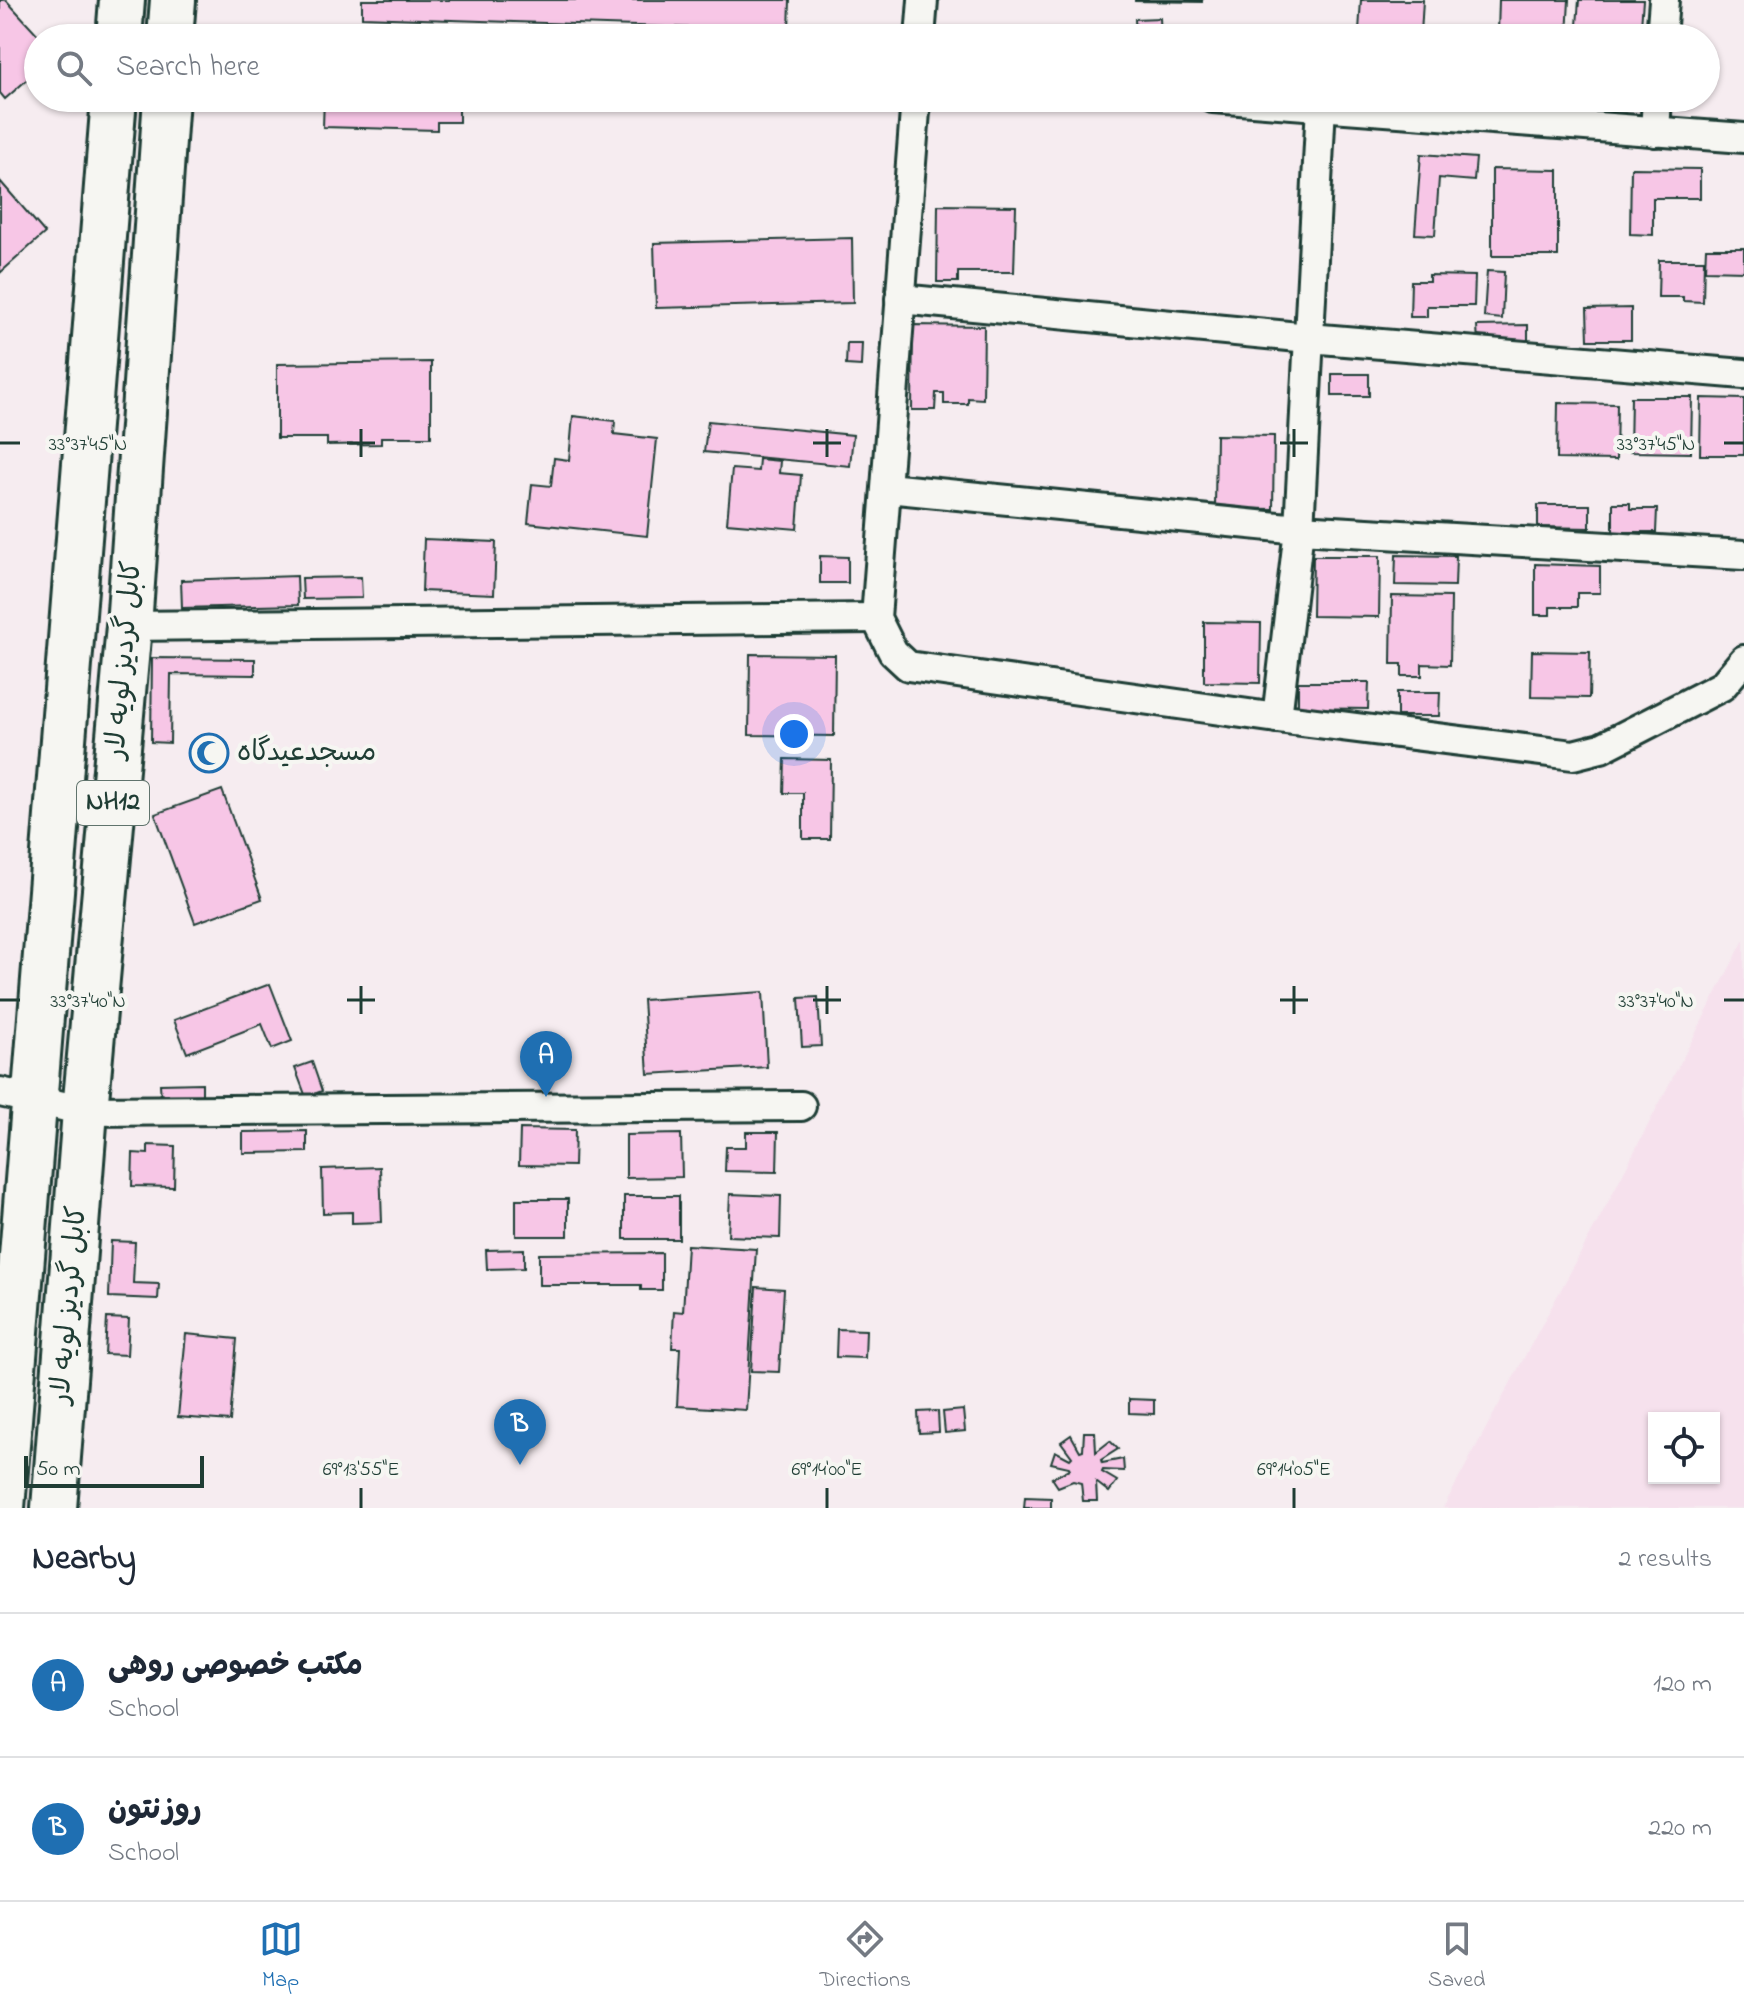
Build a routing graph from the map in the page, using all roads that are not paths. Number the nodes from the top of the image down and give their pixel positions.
1 (122, 0) edge
2 (173, 0) edge
3 (923, 0) edge
4 (1664, 0) edge
5 (120, 24) edge
6 (171, 24) edge
7 (921, 24) edge
8 (1662, 24) edge
9 (113, 112) edge
10 (165, 112) edge
11 (915, 112) edge
12 (1321, 112) edge
13 (1408, 112) edge
14 (1656, 112) edge
15 (1655, 132) junction
16 (1744, 138) edge
17 (900, 299) junction
18 (1309, 338) junction
19 (1744, 374) edge
20 (887, 488) junction
21 (1299, 529) junction
22 (1744, 555) edge
23 (876, 618) junction
24 (129, 626) junction
25 (1744, 660) edge
26 (1277, 718) junction
27 (18, 1095) edge
28 (801, 1106) dead end
29 (85, 1111) junction
30 (2, 1508) edge
31 (54, 1508) edge

1 - 5 highway
2 - 6 highway
3 - 7 street
4 - 8 street
9 - 27 highway, کابل گردیز لویه لار / NH12
10 - 24 highway, کابل گردیز لویه لار / NH12
11 - 17 street
12 - 18 street
13 - 15 street
14 - 15 street
15 - 16 street
17 - 18 street
17 - 20 street
18 - 19 street
18 - 21 street
20 - 21 street
20 - 23 street
21 - 22 street
21 - 26 street
23 - 24 street
23 - 26 street
24 - 29 highway, کابل گردیز لویه لار / NH12
25 - 26 street
27 - 29 street
27 - 30 highway, کابل گردیز لویه لار / NH12
28 - 29 street
29 - 31 highway, کابل گردیز لویه لار / NH12

